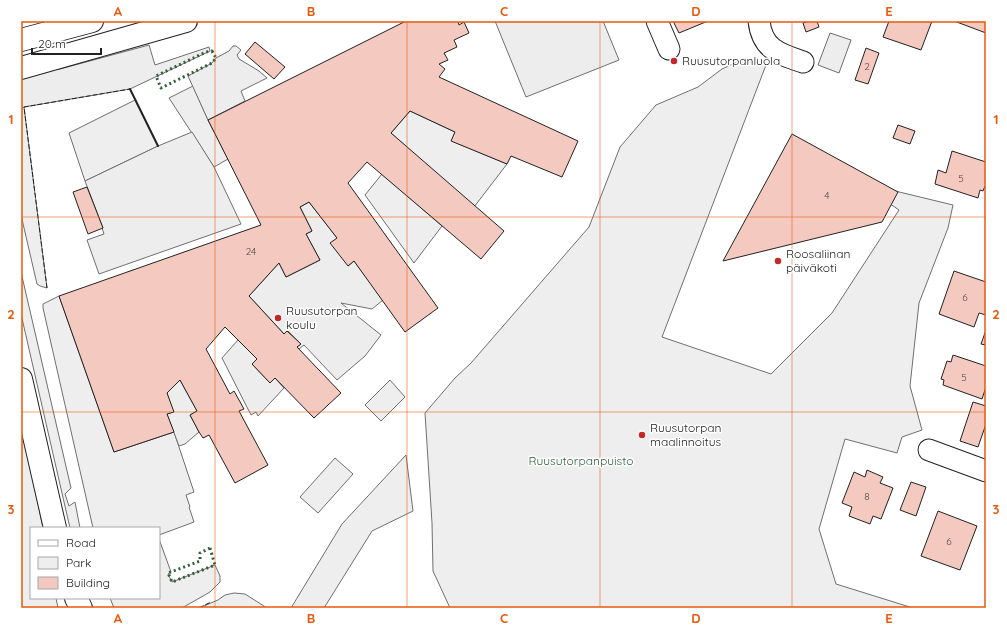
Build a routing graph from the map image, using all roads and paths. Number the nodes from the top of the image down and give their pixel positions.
1 (92, 21) edge
2 (186, 21) edge
3 (657, 21) edge
4 (758, 21) edge
5 (21, 40) edge
6 (669, 49) dead end
7 (803, 62) dead end
8 (21, 68) edge
9 (21, 379) edge
10 (929, 450) dead end
11 (986, 471) edge
12 (55, 527) edge
13 (76, 599) edge
14 (81, 608) edge

1 - 5 main road
2 - 8 main road
3 - 6 street
4 - 7 street
9 - 12 main road
10 - 11 street
13 - 14 main road

